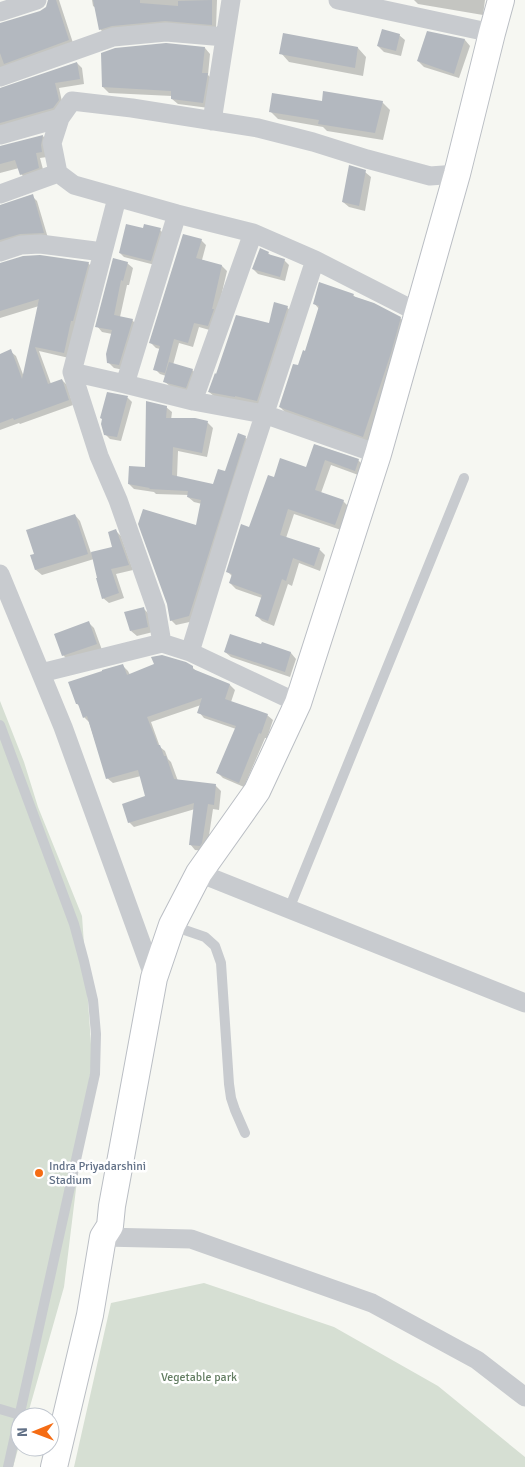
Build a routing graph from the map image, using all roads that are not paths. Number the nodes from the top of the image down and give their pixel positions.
1 (37, 0) edge
2 (231, 0) edge
3 (338, 0) edge
4 (501, 0) edge
5 (0, 12) edge
6 (492, 33) junction
7 (225, 37) junction
8 (0, 76) edge
9 (60, 118) junction
10 (212, 121) junction
11 (0, 135) edge
12 (58, 172) junction
13 (457, 174) junction
14 (0, 194) edge
15 (118, 198) junction
16 (176, 214) junction
17 (253, 233) junction
18 (0, 252) edge
19 (103, 252) junction
20 (315, 260) junction
21 (419, 313) junction
22 (72, 372) junction
23 (125, 384) junction
24 (193, 401) junction
25 (264, 414) junction
26 (378, 454) junction
27 (464, 478) dead end
28 (0, 574) edge
29 (162, 643) junction
30 (190, 652) junction
31 (41, 673) junction
32 (298, 703) junction
33 (0, 725) edge
34 (199, 872) junction
35 (289, 909) junction
36 (172, 925) junction
37 (154, 978) junction
38 (525, 1003) edge
39 (245, 1133) dead end
40 (103, 1237) junction
41 (525, 1397) edge
42 (22, 1407) edge
43 (54, 1467) edge

1 - 5 street
2 - 7 street
3 - 6 street
4 - 6 main road
6 - 13 main road
7 - 8 street
7 - 10 street
9 - 10 street
9 - 11 street
9 - 12 street
10 - 13 street
12 - 14 street
12 - 15 street
13 - 21 main road
15 - 16 street
15 - 19 street
16 - 17 street
16 - 23 street
17 - 20 street
17 - 24 street
18 - 19 street
19 - 22 street
20 - 21 street
20 - 25 street
21 - 26 main road
22 - 23 street
22 - 29 street
23 - 24 street
24 - 25 street
25 - 26 street
25 - 30 street
26 - 32 main road
27 - 35 lane
28 - 31 street
29 - 30 street
29 - 31 street
30 - 32 street
31 - 37 street
32 - 34 main road
33 - 42 lane
34 - 35 street
34 - 36 main road
35 - 38 street
36 - 37 main road
36 - 39 lane
37 - 40 main road
40 - 41 street
40 - 43 main road

